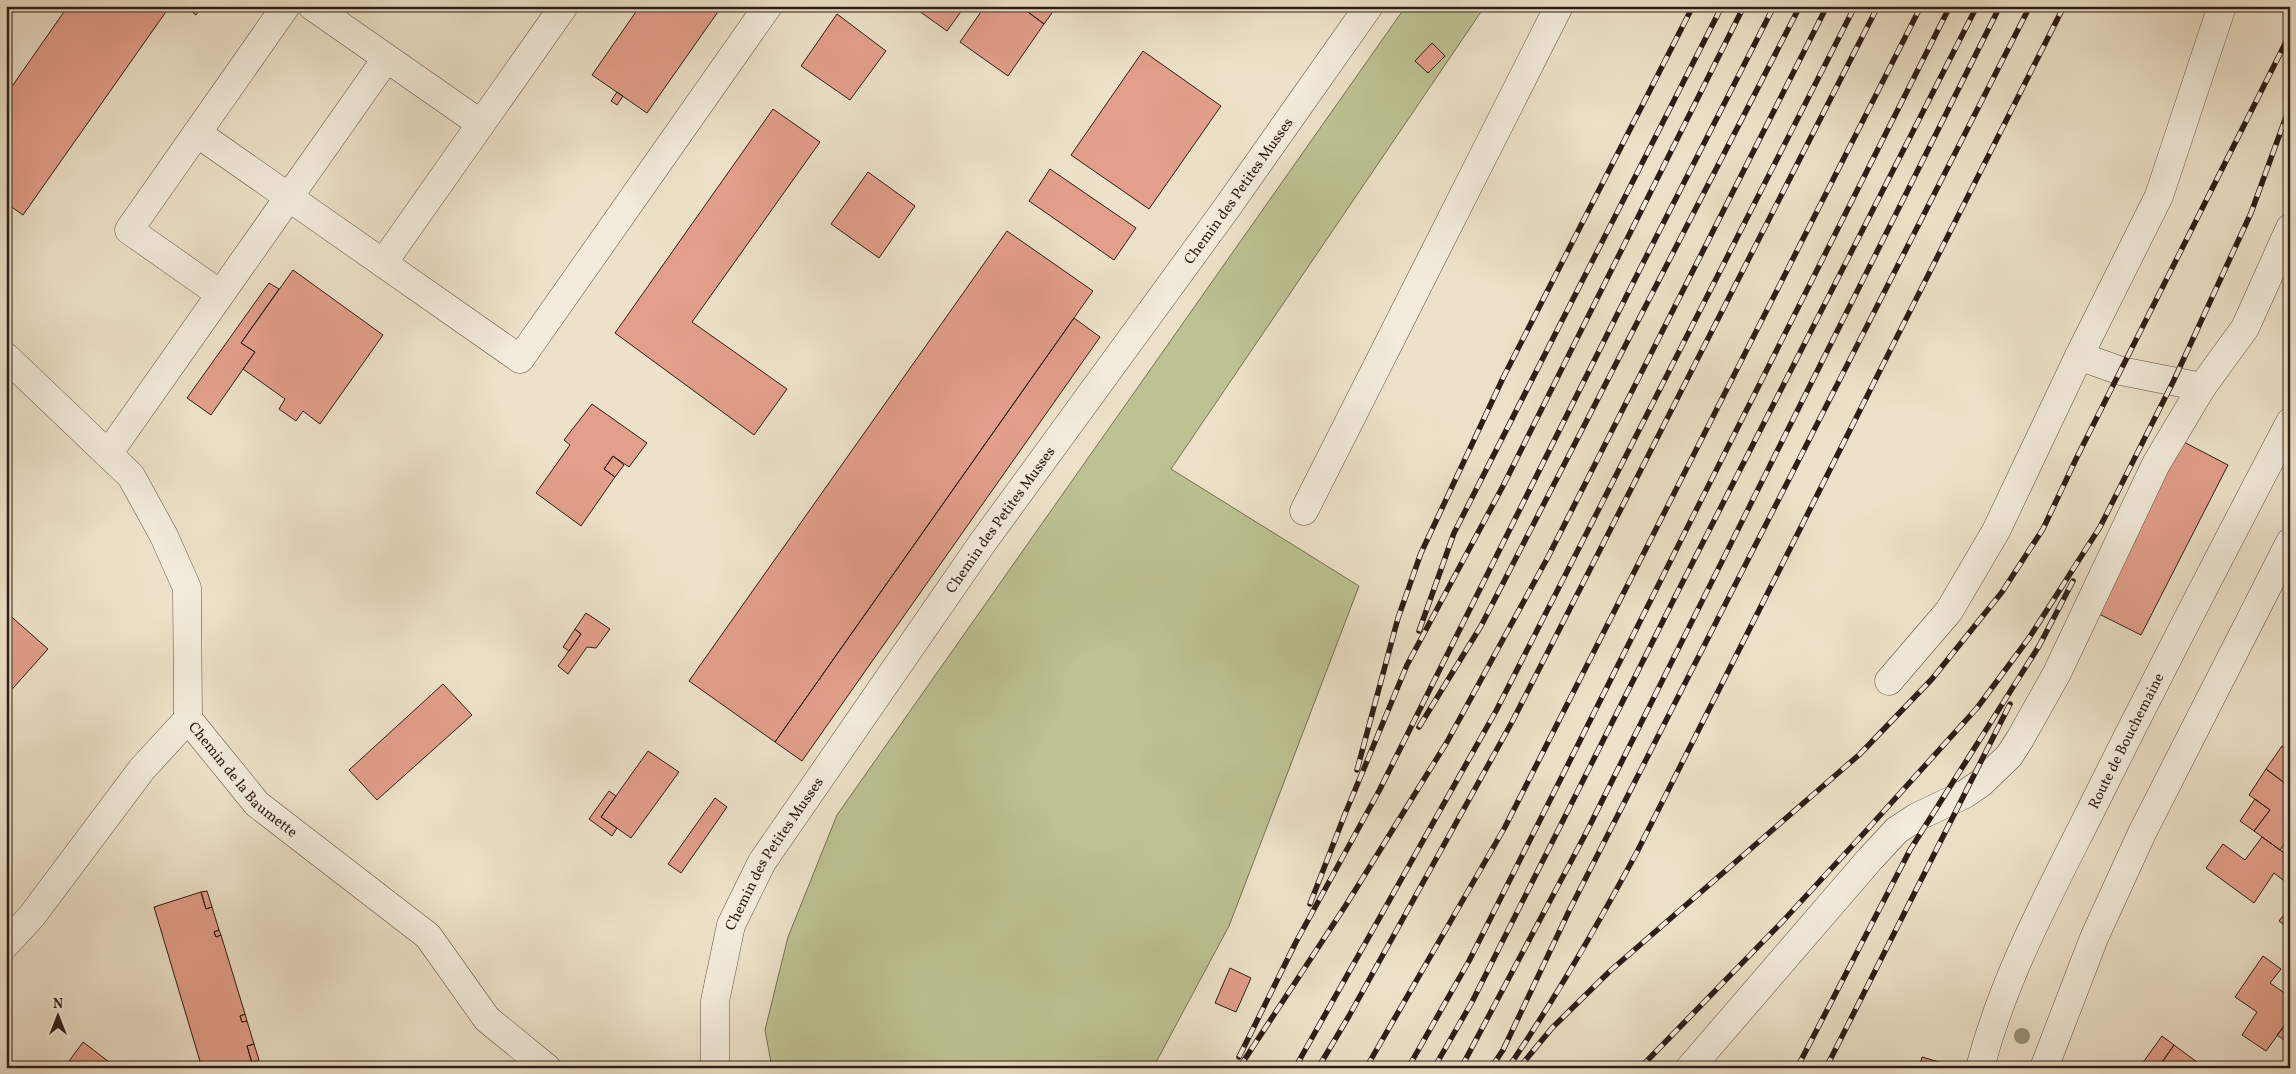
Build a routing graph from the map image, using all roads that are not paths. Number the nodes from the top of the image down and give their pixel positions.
1 (286, 6) edge
2 (312, 6) edge
3 (564, 6) edge
4 (768, 6) edge
5 (1368, 6) edge
6 (1559, 6) edge
7 (2222, 6) edge
8 (386, 58) junction
9 (480, 124) junction
10 (196, 133) junction
11 (289, 198) junction
12 (2290, 228) edge
13 (383, 263) junction
14 (220, 294) junction
15 (2079, 356) junction
16 (6, 358) edge
17 (2202, 387) junction
18 (2290, 422) edge
19 (108, 454) junction
20 (1304, 511) dead end
21 (2290, 542) edge
22 (1889, 681) dead end
23 (188, 719) junction
24 (6, 944) edge
25 (542, 1066) edge
26 (715, 1068) edge
27 (1690, 1068) edge
28 (1980, 1068) edge
29 (2044, 1068) edge

1 - 10 street
2 - 8 street
3 - 9 street
4 - 13 street
5 - 26 street, Chemin des Petites Musses
6 - 20 street
7 - 15 street
8 - 9 street
8 - 11 street
9 - 13 street
10 - 11 street
10 - 14 street
11 - 13 street
11 - 14 street
12 - 17 street
14 - 19 street
15 - 17 street
15 - 22 street
16 - 19 street, Chemin de la Baumette
17 - 27 street
18 - 28 street, Route de Bouchemaine
19 - 23 street, Chemin de la Baumette
21 - 29 street
23 - 24 street
23 - 25 street, Chemin de la Baumette

